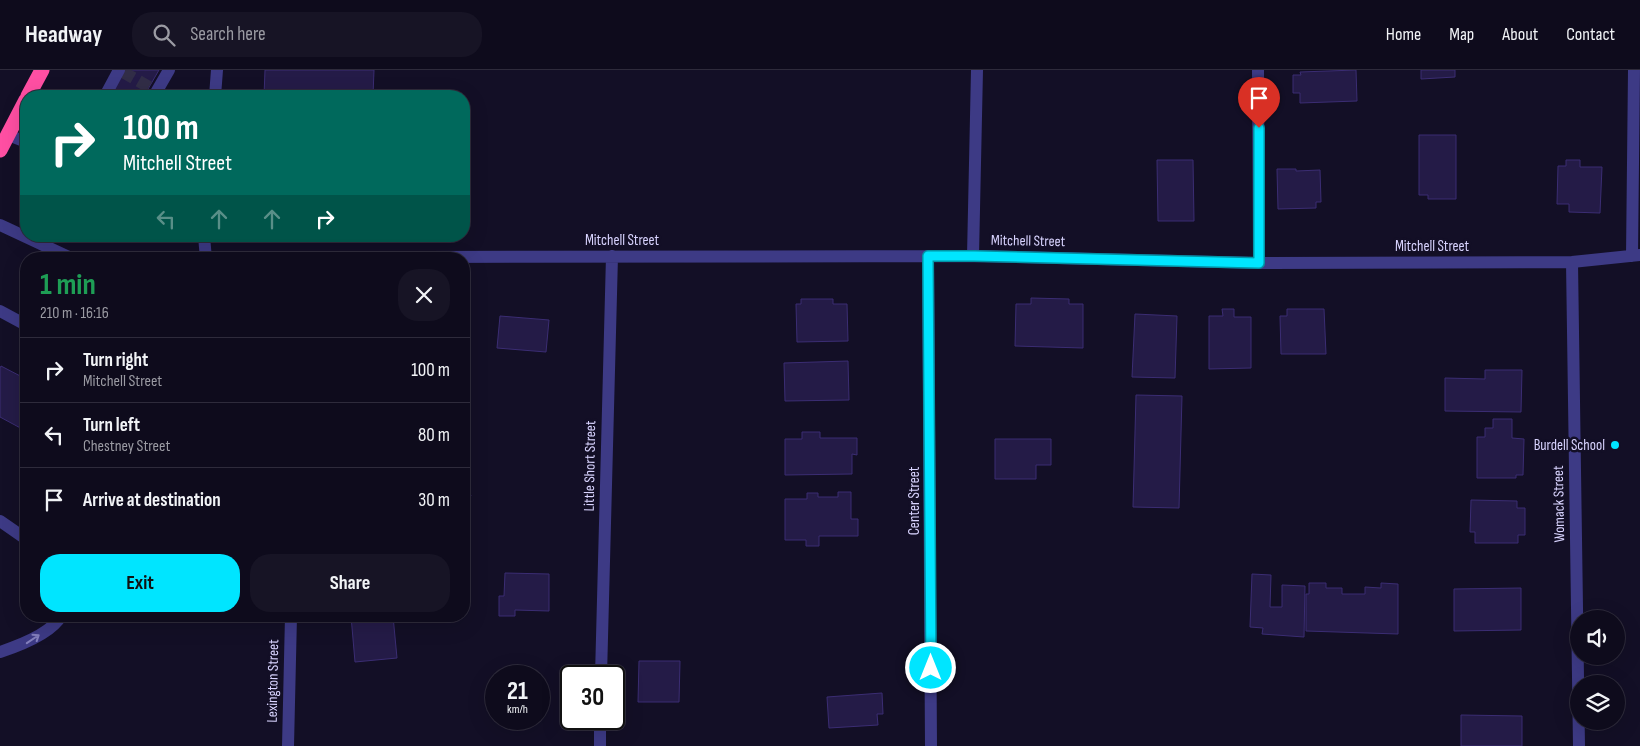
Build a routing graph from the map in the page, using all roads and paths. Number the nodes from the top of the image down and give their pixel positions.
1 (42, 70) edge
2 (169, 70) edge
3 (217, 70) edge
4 (977, 70) edge
5 (1258, 70) edge
6 (1634, 70) edge
7 (121, 71) edge
8 (31, 90) edge
9 (110, 90) edge
10 (154, 90) edge
11 (215, 90) edge
12 (20, 112) edge
13 (8, 135) junction
14 (20, 140) edge
15 (0, 150) edge
16 (0, 225) edge
17 (20, 235) edge
18 (36, 242) edge
19 (56, 252) edge
20 (1636, 255) edge
21 (612, 256) junction
22 (928, 256) junction
23 (974, 256) junction
24 (470, 257) edge
25 (1572, 262) junction
26 (1259, 263) junction
27 (0, 311) edge
28 (20, 322) edge
29 (0, 521) edge
30 (20, 535) edge
31 (57, 622) edge
32 (291, 622) edge
33 (0, 652) edge
34 (602, 665) edge
35 (600, 730) edge
36 (288, 746) edge
37 (600, 746) edge
38 (932, 746) edge
39 (1578, 746) edge

1 - 8 highway
2 - 10 street
3 - 11 street
4 - 23 street
5 - 26 street
6 - 20 street
7 - 9 street
12 - 13 highway
13 - 14 street
13 - 15 highway
16 - 17 street
18 - 19 street
20 - 25 street, Mitchell Street
21 - 22 street, Mitchell Street
21 - 24 street, Mitchell Street
21 - 34 street, Little Short Street
22 - 23 street, Mitchell Street
22 - 38 street, Center Street
23 - 26 street, Mitchell Street
25 - 26 street, Mitchell Street
25 - 39 street, Womack Street
27 - 28 street
29 - 30 street
33 -> 31 street
32 - 36 street, Lexington Street
35 - 37 street

